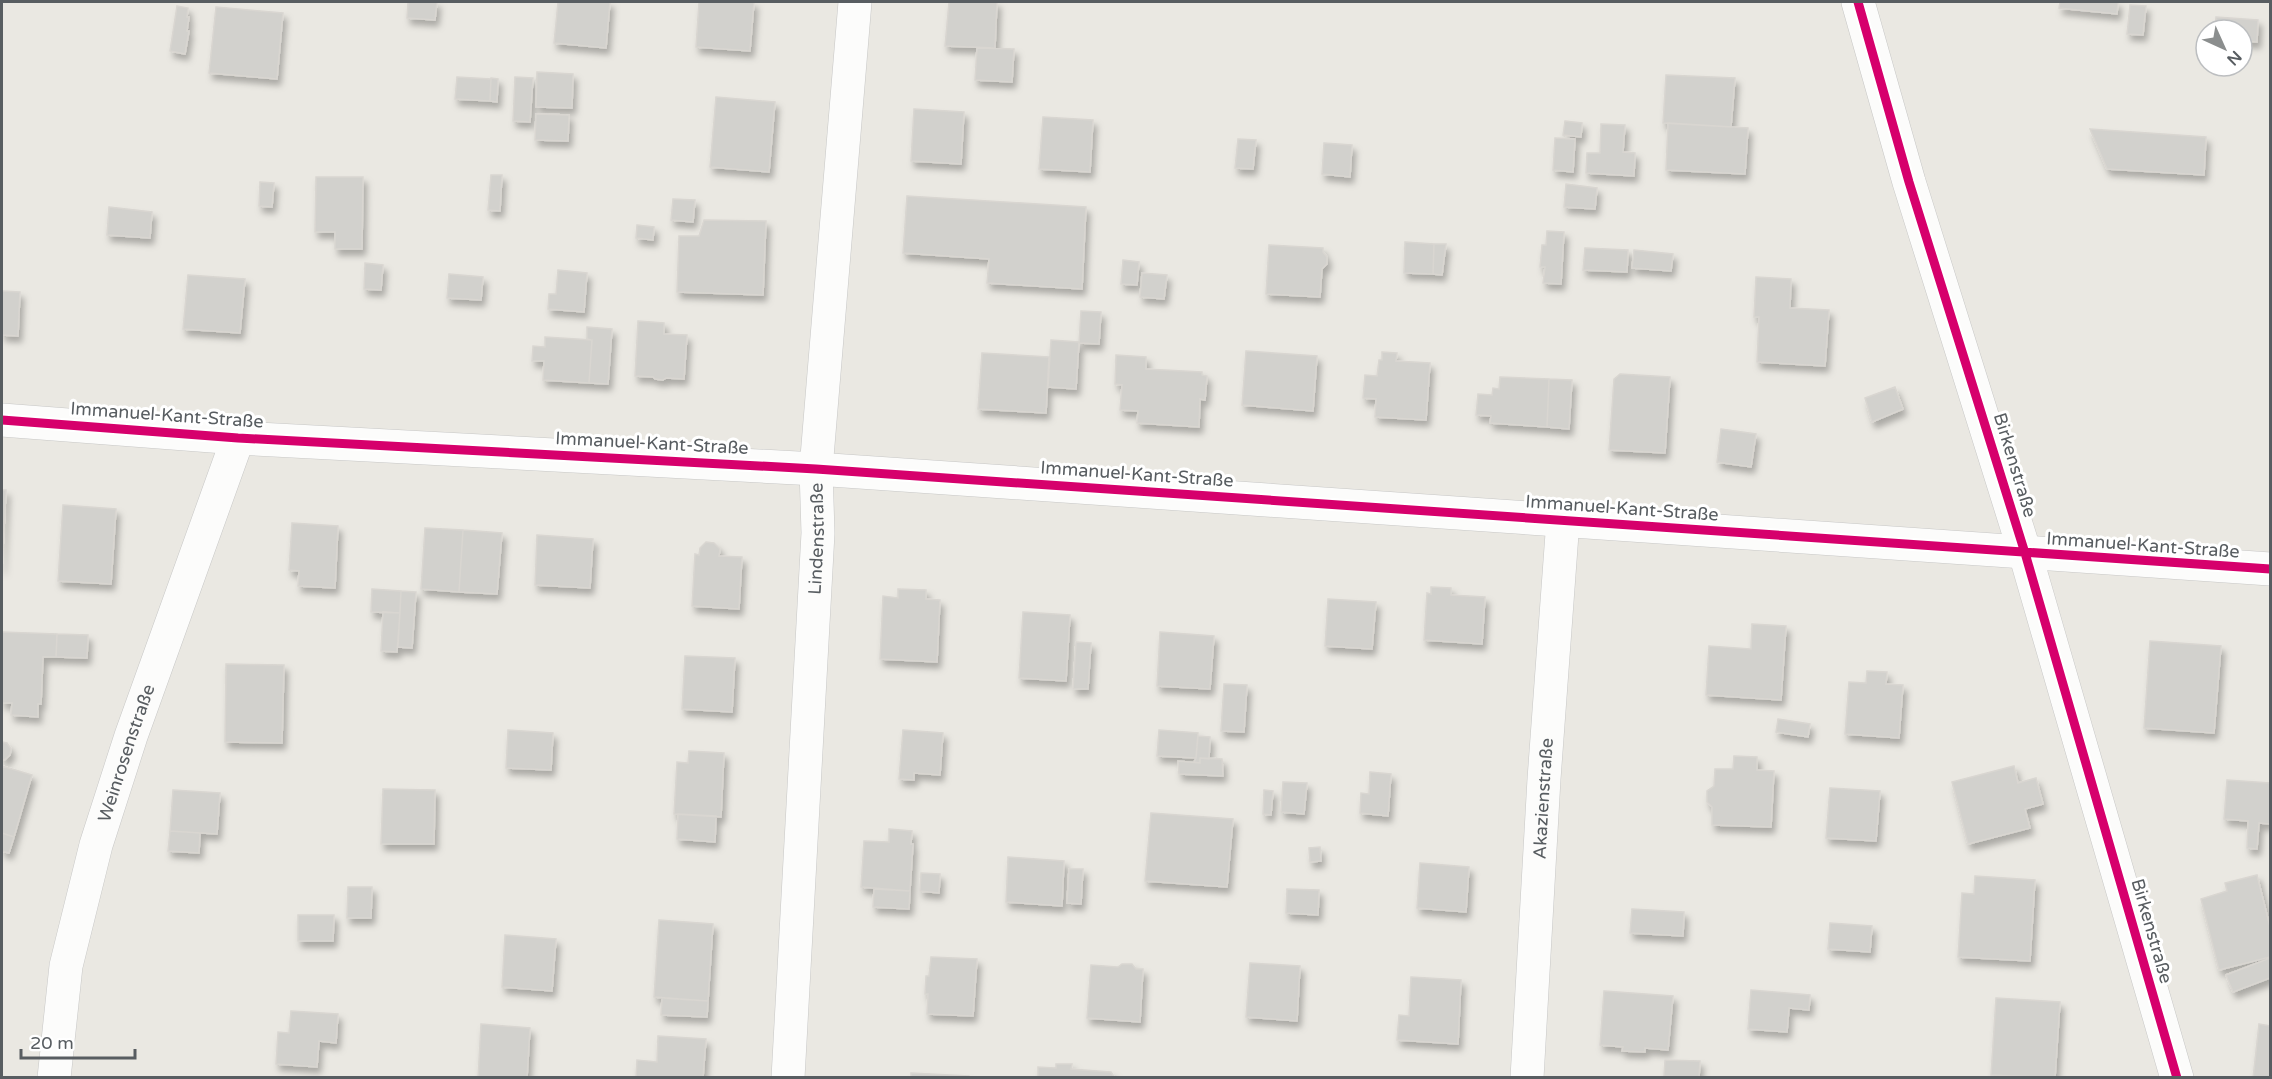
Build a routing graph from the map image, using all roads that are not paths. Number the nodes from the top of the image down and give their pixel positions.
1 (855, 2) edge
2 (1858, 2) edge
3 (2, 420) edge
4 (238, 438) junction
5 (816, 469) junction
6 (1563, 520) junction
7 (2025, 553) junction
8 (2271, 569) edge
9 (54, 1077) edge
10 (788, 1077) edge
11 (1527, 1077) edge
12 (2177, 1077) edge

1 - 5 street, Lindenstraße
2 - 7 street, Birkenstraße
3 - 4 street, Immanuel-Kant-Straße
4 - 5 street, Immanuel-Kant-Straße
4 - 9 street, Weinrosenstraße
5 - 6 street, Immanuel-Kant-Straße
5 - 10 street, Lindenstraße
6 - 7 street, Immanuel-Kant-Straße
6 - 11 street, Akazienstraße
7 - 8 street, Immanuel-Kant-Straße
7 - 12 street, Birkenstraße

